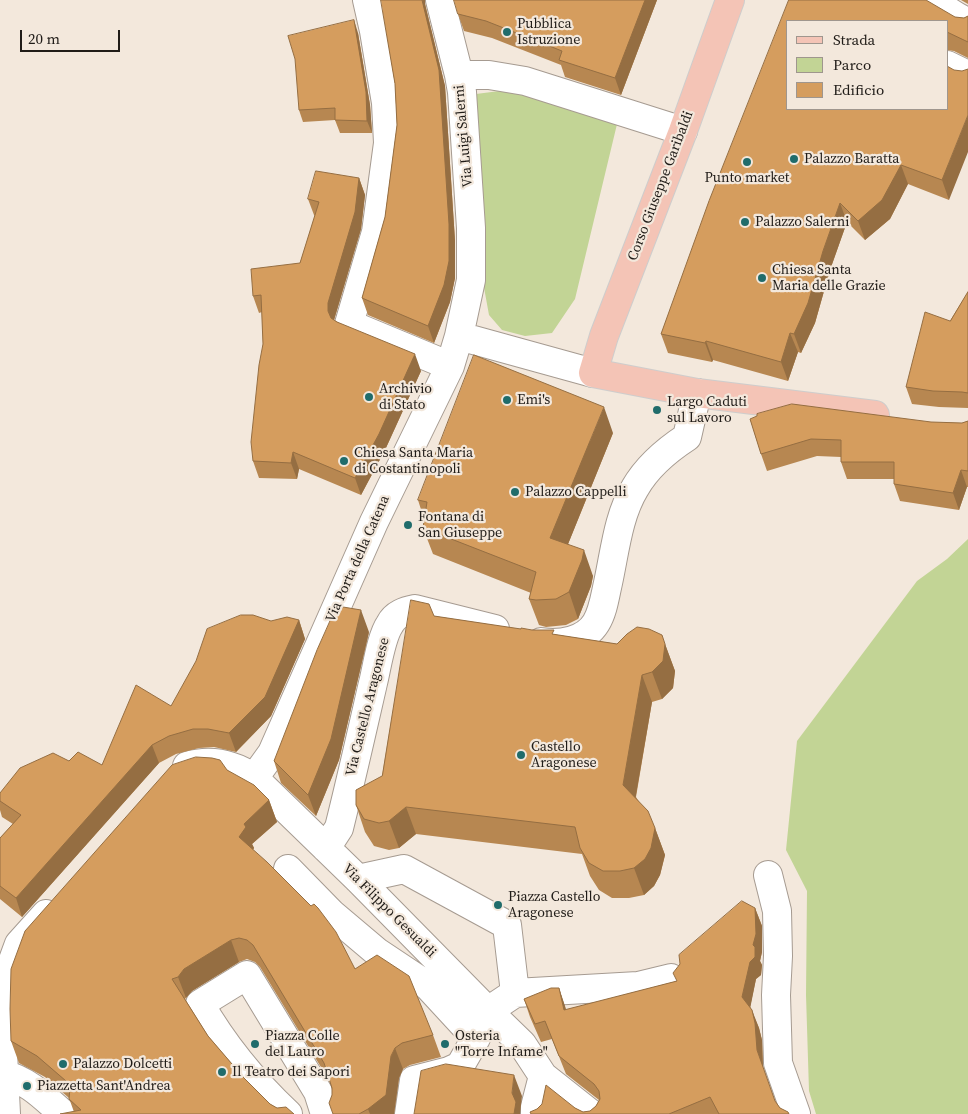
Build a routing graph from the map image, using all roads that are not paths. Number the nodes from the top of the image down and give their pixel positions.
1 (367, 0) edge
2 (440, 0) edge
3 (730, 0) edge
4 (930, 0) edge
5 (968, 22) edge
6 (948, 65) edge
7 (459, 74) junction
8 (968, 75) edge
9 (683, 130) junction
10 (472, 340) junction
11 (450, 366) junction
12 (593, 373) junction
13 (697, 393) junction
14 (899, 418) edge
15 (254, 778) junction
16 (164, 781) edge
17 (326, 848) junction
18 (288, 869) dead end
19 (768, 875) dead end
20 (358, 879) junction
21 (65, 892) edge
22 (671, 978) dead end
23 (515, 994) junction
24 (488, 1011) junction
25 (476, 1038) junction
26 (3, 1074) junction
27 (543, 1076) junction
28 (6, 1114) edge
29 (63, 1114) edge
30 (288, 1114) edge
31 (325, 1114) edge
32 (409, 1114) edge
33 (536, 1114) edge
34 (591, 1114) edge
35 (796, 1114) edge

1 - 11 street
2 - 7 street
3 - 9 main road, Corso Giuseppe Garibaldi
4 - 5 street
6 - 8 street
7 - 9 street, Via Luigi Salerni
7 - 10 street, Via Luigi Salerni
9 - 12 main road, Corso Giuseppe Garibaldi
10 - 11 street, Via Luigi Salerni
10 - 12 street
11 - 15 street, Via Porta della Catena
12 - 13 main road
13 - 14 main road
13 - 17 street, Via Castello Aragonese
15 - 16 street, Via Filippo Gesualdi
15 - 17 street, Via Filippo Gesualdi
17 - 20 street, Via Filippo Gesualdi
18 - 25 street
19 - 35 street
20 - 23 street
20 - 24 street, Via Filippo Gesualdi
21 - 26 street
22 - 23 street
23 - 24 street
24 - 25 street
24 - 27 street, Via Filippo Gesualdi
25 - 32 street
26 - 28 street
26 - 29 street
27 - 33 street
27 - 34 street, Via Filippo Gesualdi
30 - 31 street

